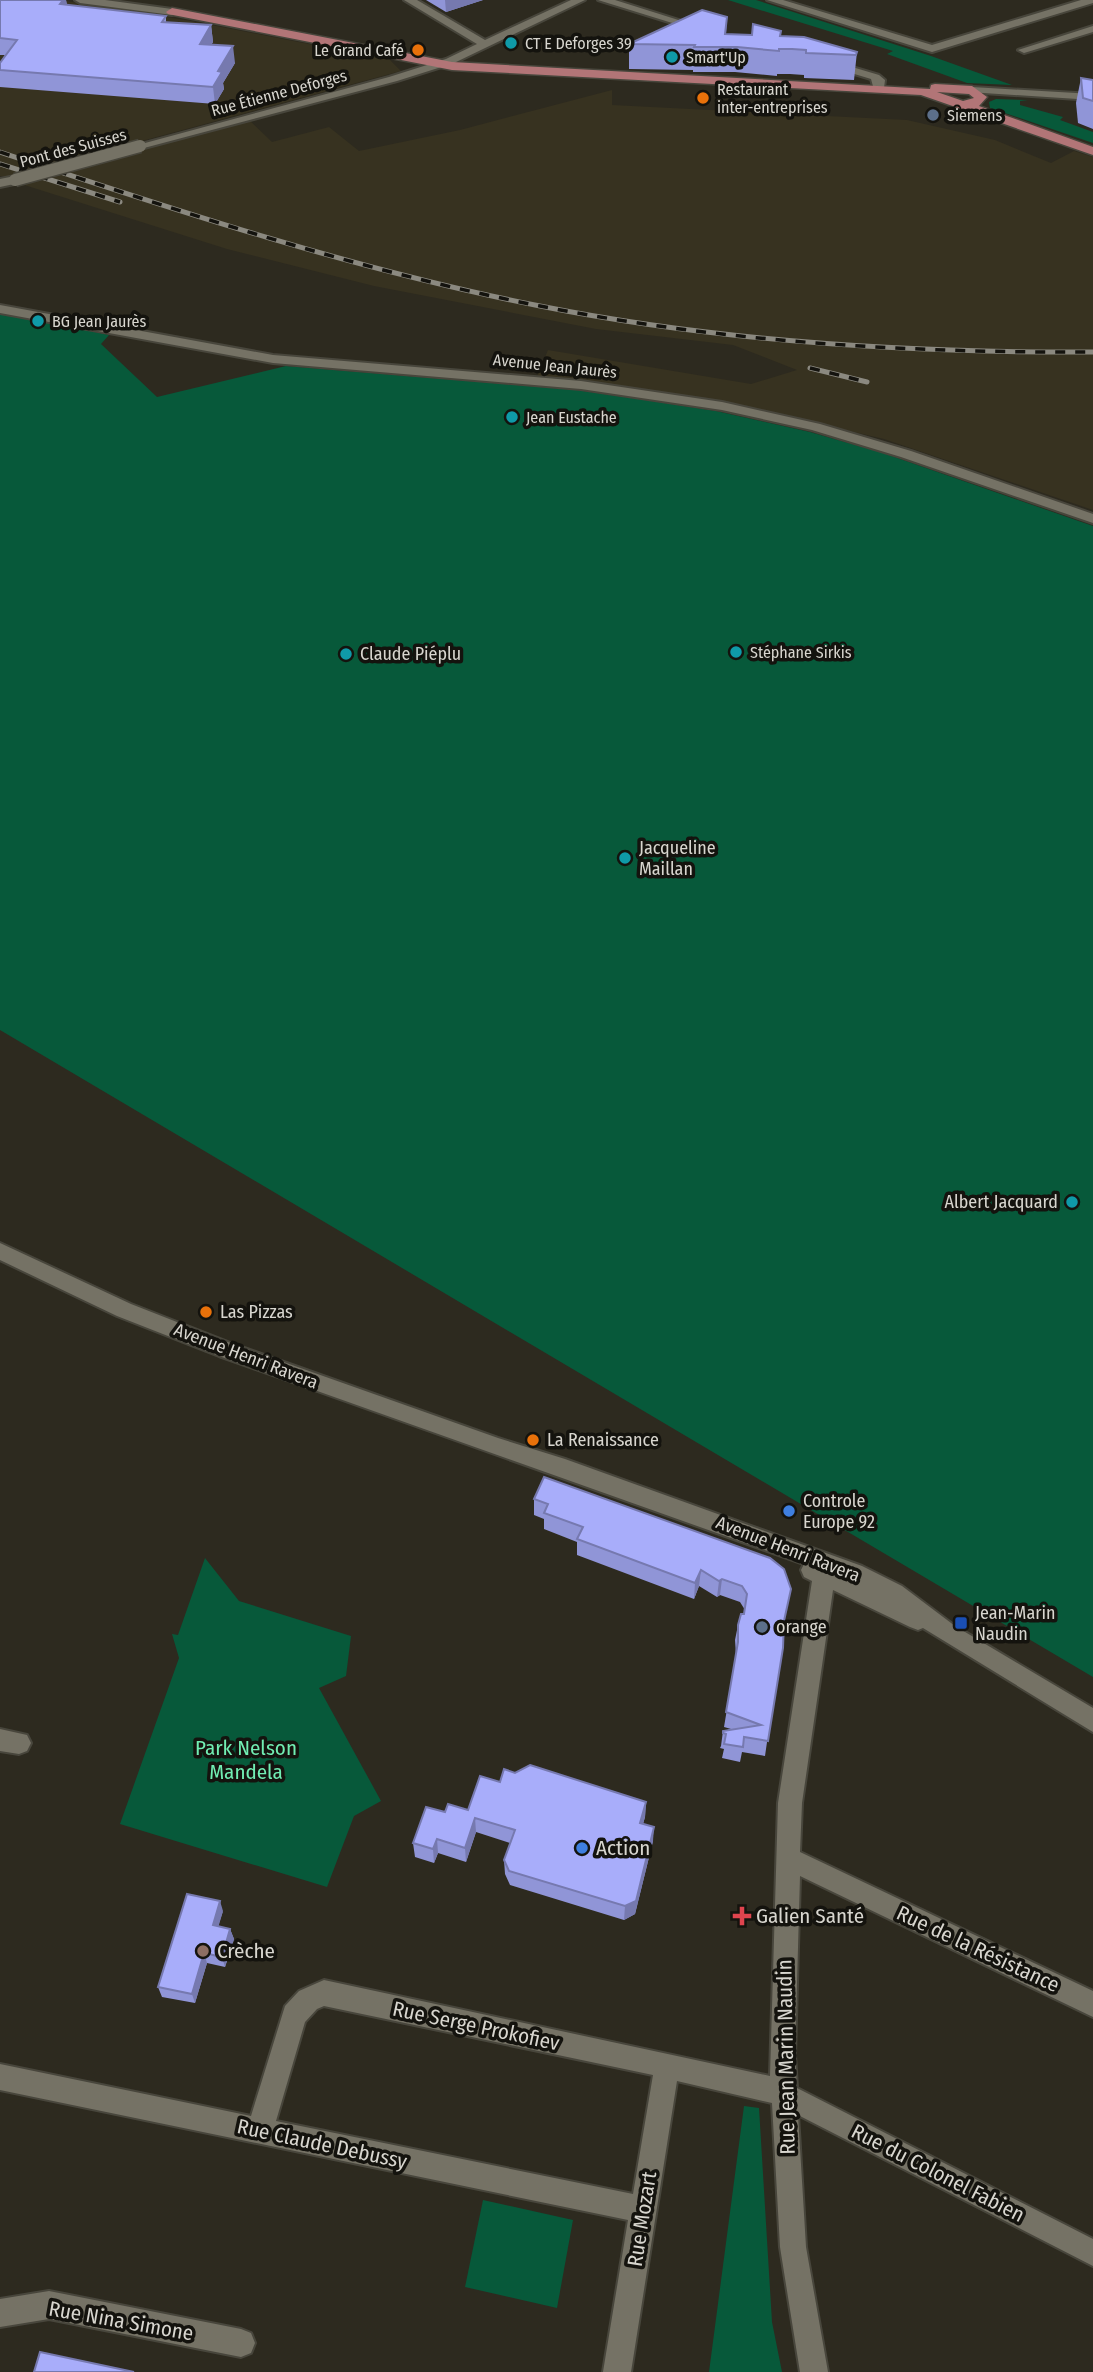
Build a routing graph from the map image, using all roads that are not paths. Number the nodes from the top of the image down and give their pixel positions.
1 (80, 0) edge
2 (409, 0) edge
3 (580, 0) edge
4 (603, 0) edge
5 (772, 0) edge
6 (1092, 0) edge
7 (177, 8) edge
8 (1093, 29) edge
9 (719, 34) edge
10 (484, 44) junction
11 (1024, 50) dead end
12 (817, 60) edge
13 (439, 64) junction
14 (875, 83) junction
15 (944, 93) junction
16 (977, 97) junction
17 (1093, 97) edge
18 (961, 105) junction
19 (999, 118) junction
20 (140, 146) joint
21 (1093, 151) edge
22 (0, 183) edge
23 (0, 309) edge
24 (1093, 519) edge
25 (0, 1251) edge
26 (498, 1447) junction
27 (824, 1575) junction
28 (947, 1633) junction
29 (1093, 1721) edge
30 (788, 1858) junction
31 (1093, 2004) edge
32 (667, 2066) junction
33 (0, 2077) edge
34 (783, 2094) junction
35 (260, 2131) junction
36 (644, 2210) junction
37 (1093, 2253) edge
38 (0, 2313) edge
39 (241, 2343) dead end
40 (617, 2372) edge
41 (814, 2372) edge

1 - 7 street
2 - 10 street
3 - 10 street, Rue Étienne Deforges
4 - 9 street
5 - 6 street
7 - 13 main road
8 - 11 street
10 - 13 street, Rue Étienne Deforges
12 - 14 street
13 - 14 main road
13 - 20 street, Rue Étienne Deforges
14 - 15 main road
15 - 16 main road
15 - 18 main road
16 - 17 street
16 - 18 main road
16 - 19 main road
18 - 19 main road
19 - 21 main road
20 - 22 street, Pont des Suisses, bridge
23 - 24 street, Avenue Jean Jaurès
25 - 26 street, Avenue Henri Ravera
26 - 27 street, Avenue Henri Ravera
26 - 28 street, Avenue Henri Ravera
27 - 28 street, Avenue Henri Ravera
27 - 30 street, Rue Jean Marin Naudin
28 - 29 street, Avenue Henri Ravera
30 - 31 street, Rue de la Résistance
30 - 34 street, Rue Jean Marin Naudin
32 - 34 street, Rue Serge Prokofiev
32 - 35 street, Rue Serge Prokofiev
32 - 36 street, Rue Mozart
33 - 35 street, Rue Claude Debussy
34 - 37 street, Rue du Colonel Fabien
34 - 41 street, Rue Jean Marin Naudin
35 - 36 street, Rue Claude Debussy
36 - 40 street, Rue Mozart
38 - 39 street, Rue Nina Simone

